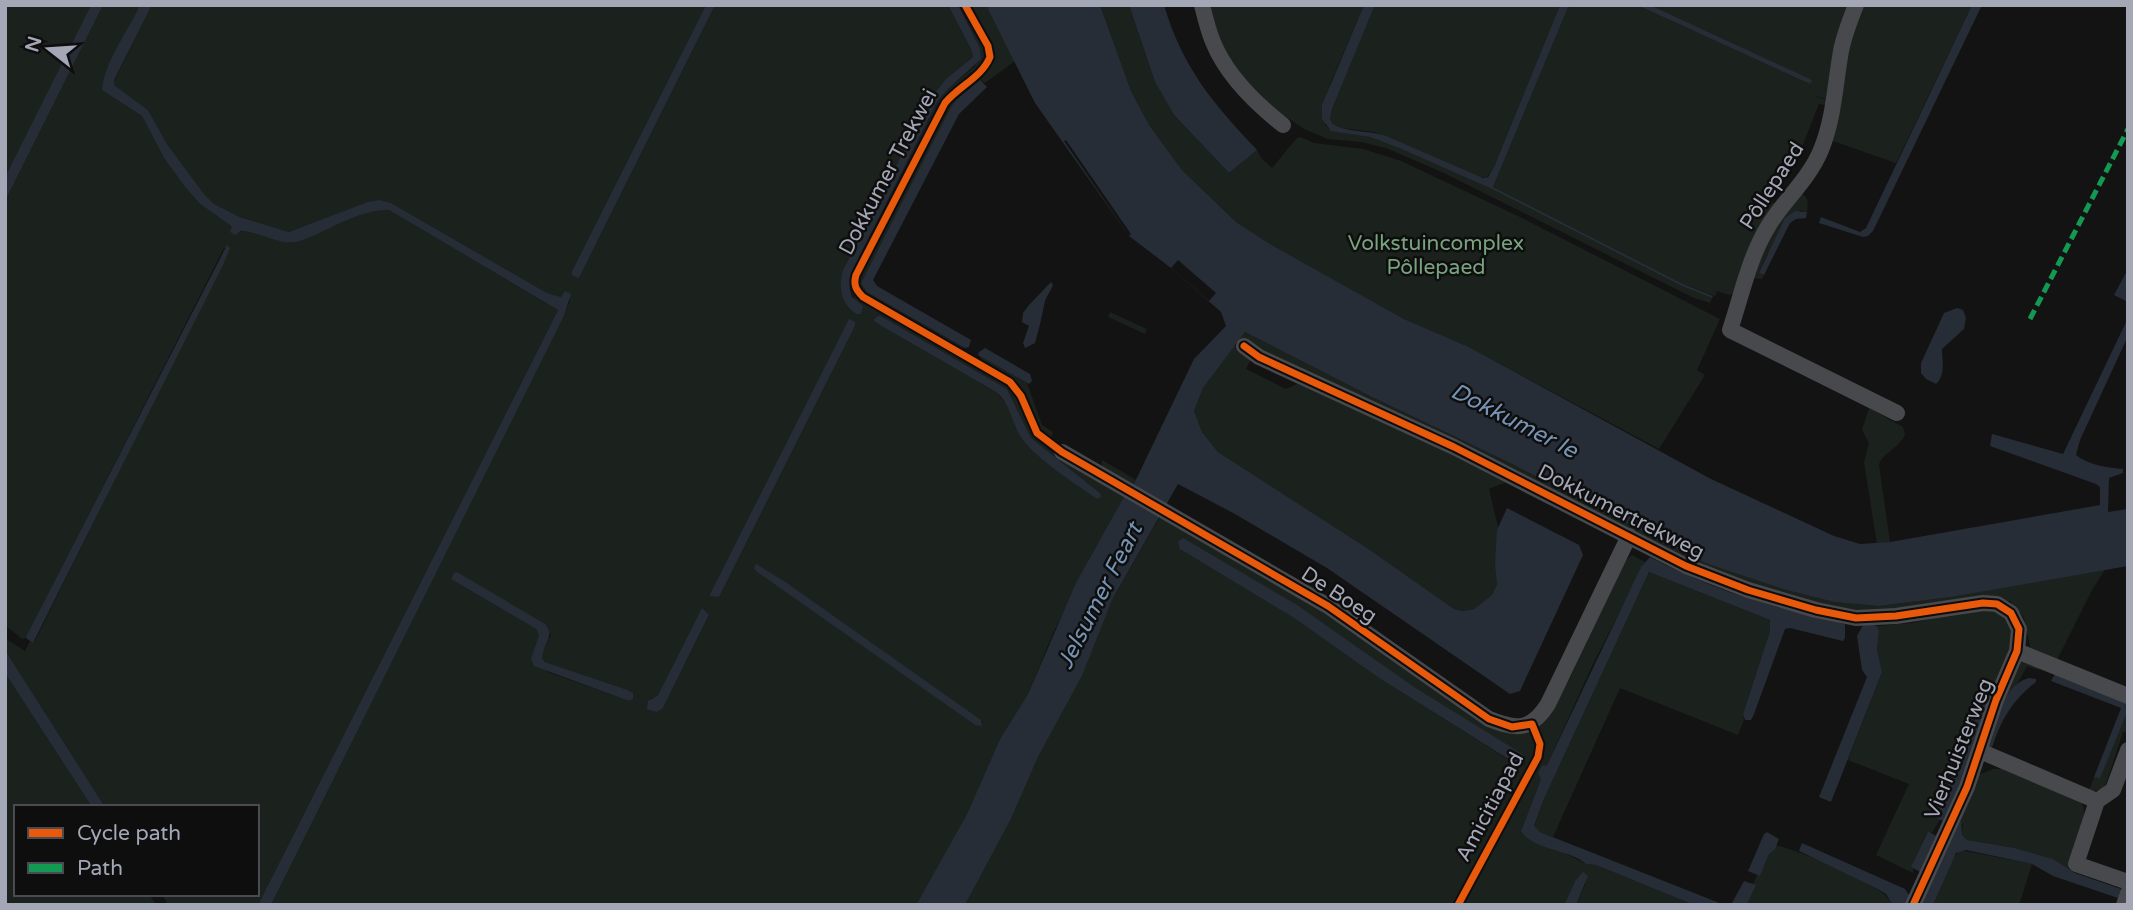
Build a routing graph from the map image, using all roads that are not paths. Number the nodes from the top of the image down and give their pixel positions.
1 (1202, 5) edge
2 (1856, 5) edge
3 (1283, 125) dead end
4 (1244, 346) dead end
5 (1897, 413) dead end
6 (1062, 452) dead end
7 (1629, 536) junction
8 (2004, 607) joint
9 (2017, 651) junction
10 (2128, 696) edge
11 (2128, 750) edge
12 (1980, 751) junction
13 (2097, 801) junction
14 (2128, 882) edge
15 (2128, 893) edge
16 (1913, 905) edge
17 (2124, 905) edge

1 - 3 street
2 - 5 street, Pôllepaed
4 - 7 street, Dokkumertrekweg
6 - 7 street, De Boeg
7 - 8 street, Dokkumertrekweg
8 - 9 street, Vierhuisterweg
9 - 10 street
9 - 12 street, Vierhuisterweg
11 - 13 street
12 - 13 street
12 - 16 street, Vierhuisterweg
13 - 14 street
15 - 17 street

